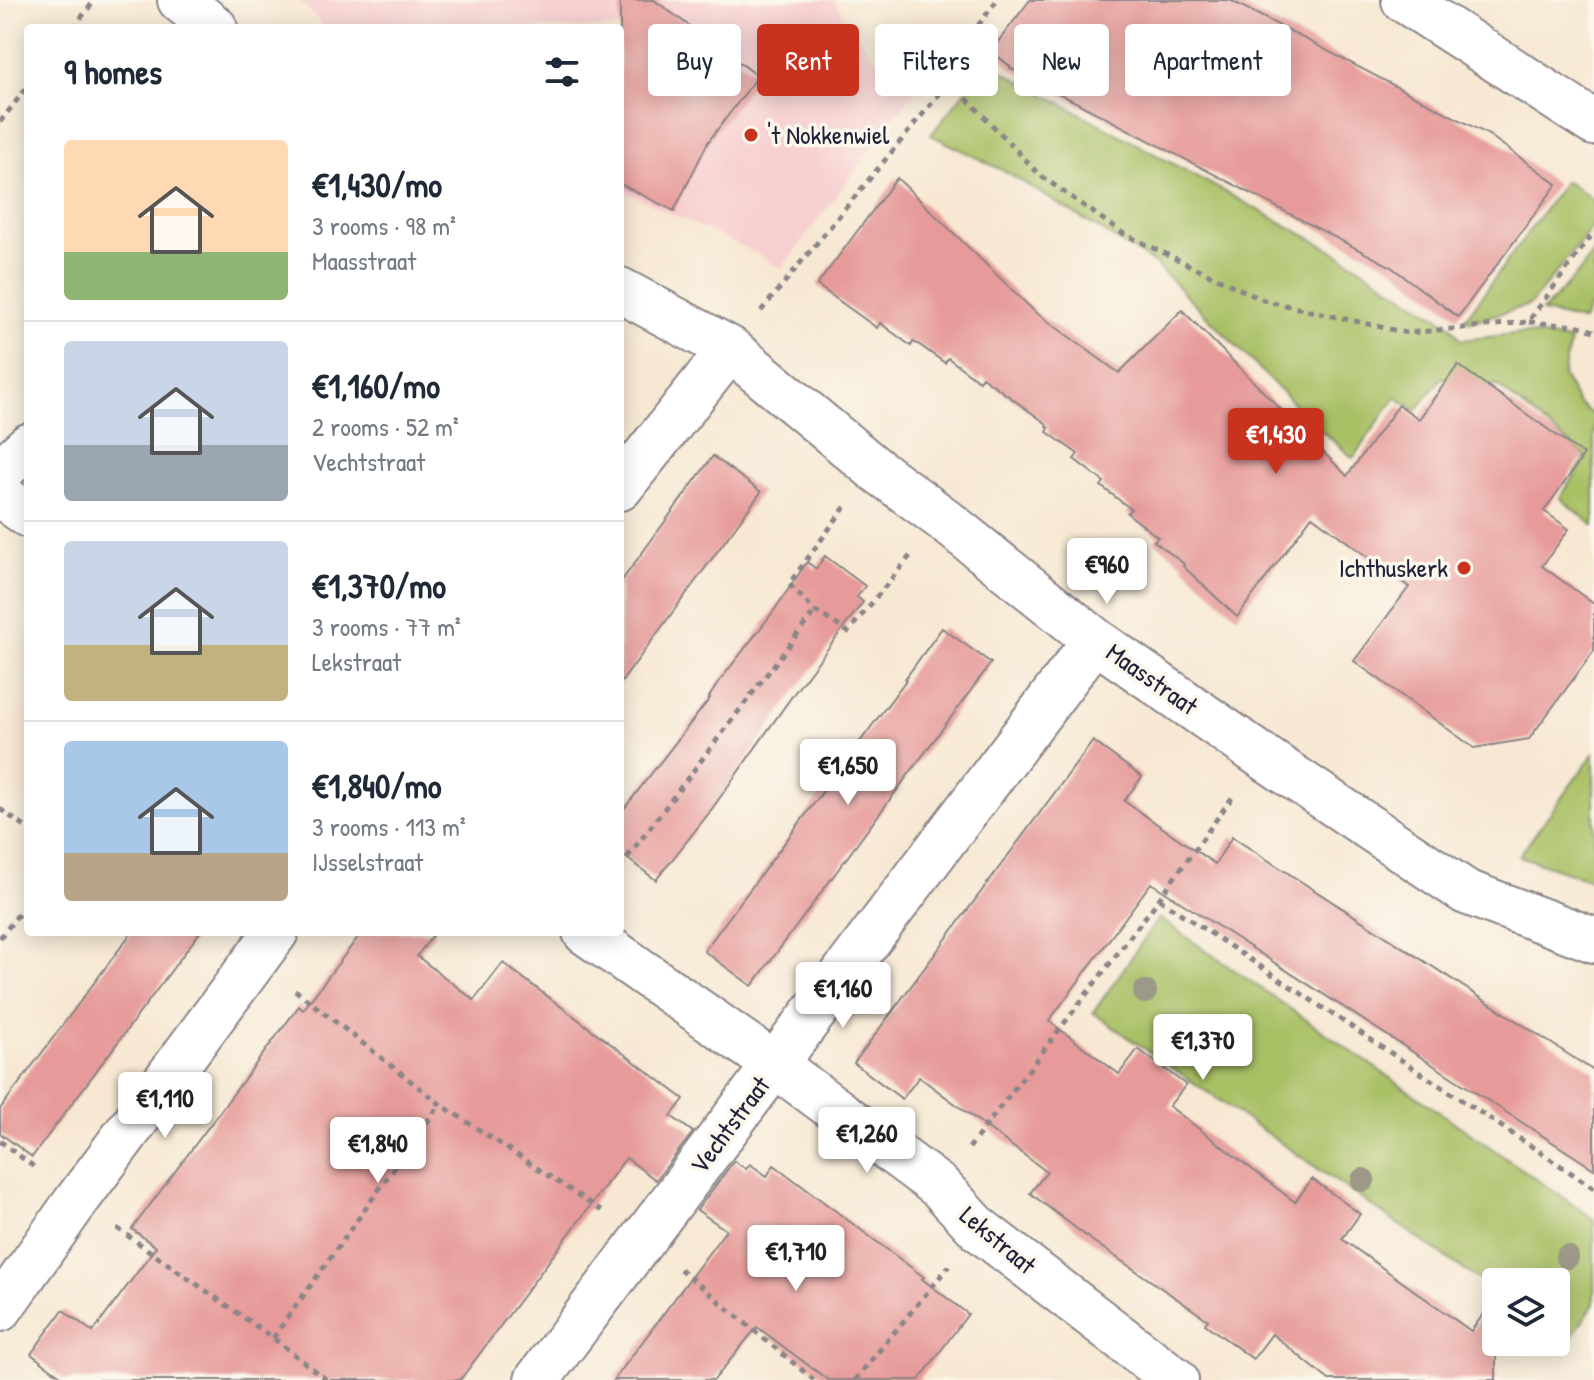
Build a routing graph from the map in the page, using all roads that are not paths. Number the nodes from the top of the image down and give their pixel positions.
1 (180, 0) edge
2 (1404, 0) edge
3 (210, 24) edge
4 (1594, 123) edge
5 (624, 292) edge
6 (730, 349) junction
7 (24, 450) edge
8 (0, 472) edge
9 (624, 483) edge
10 (0, 495) edge
11 (24, 512) edge
12 (1095, 640) junction
13 (591, 936) edge
14 (1594, 940) edge
15 (266, 946) edge
16 (774, 1064) junction
17 (0, 1309) edge
18 (537, 1380) edge
19 (1176, 1380) edge

1 - 3 street
2 - 4 street
5 - 6 street, Maasstraat
6 - 9 street
6 - 12 street, Maasstraat
7 - 8 street
10 - 11 street
12 - 14 street, Maasstraat
12 - 16 street, Vechtstraat
13 - 16 street, Lekstraat
15 - 17 street
16 - 18 street, Vechtstraat
16 - 19 street, Lekstraat

